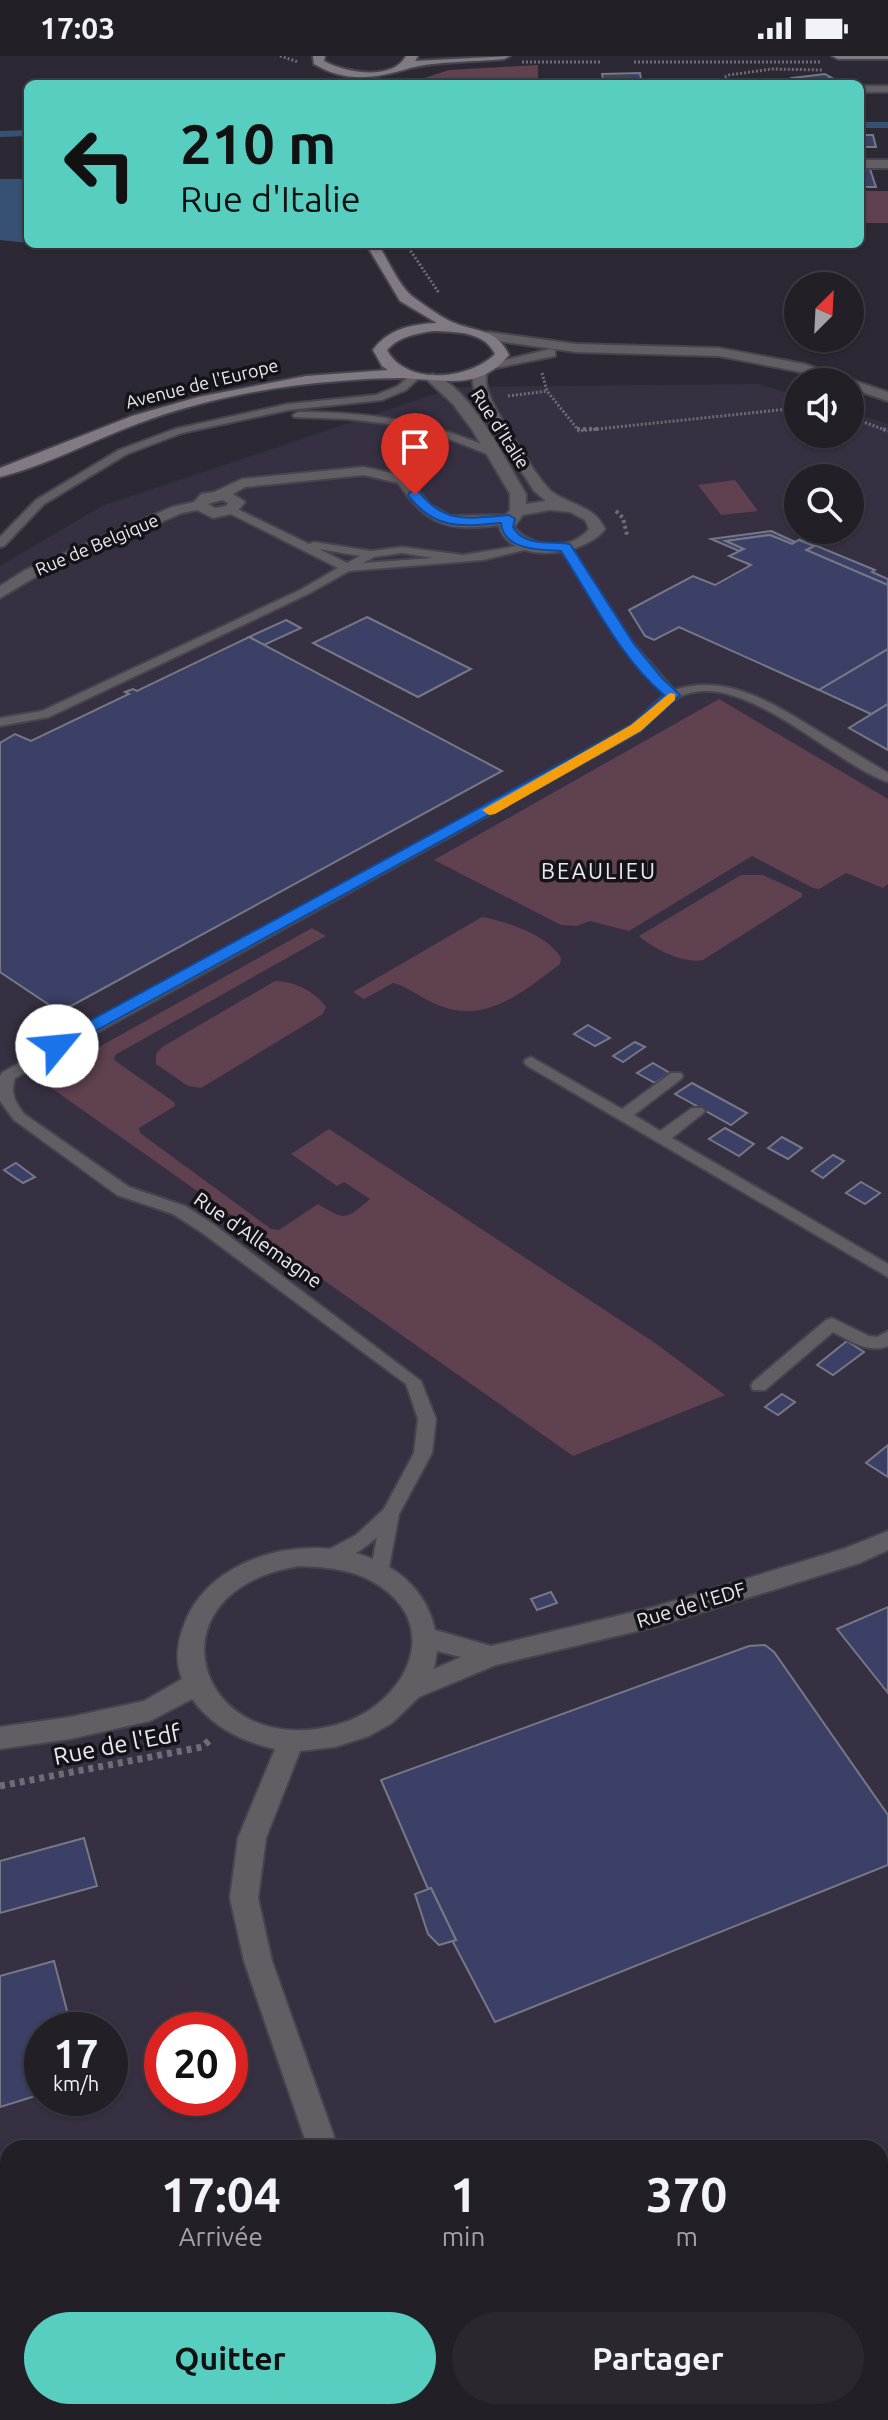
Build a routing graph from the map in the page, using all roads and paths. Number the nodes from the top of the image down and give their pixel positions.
1 (504, 56) edge
2 (838, 56) edge
3 (888, 56) edge
4 (315, 57) edge
5 (410, 60) edge
6 (516, 62) dead end
7 (603, 62) dead end
8 (633, 62) dead end
9 (825, 62) dead end
10 (833, 70) dead end
11 (367, 74) junction
12 (339, 78) edge
13 (360, 80) edge
14 (723, 80) edge
15 (864, 89) edge
16 (888, 89) edge
17 (864, 164) edge
18 (888, 164) edge
19 (374, 248) edge
20 (409, 248) edge
21 (447, 300) dead end
22 (404, 310) junction
23 (454, 328) junction
24 (396, 335) junction
25 (488, 336) junction
26 (576, 348) junction
27 (538, 354) junction
28 (370, 355) junction
29 (496, 364) junction
30 (802, 368) edge
31 (480, 372) junction
32 (412, 375) junction
33 (432, 378) junction
34 (302, 380) junction
35 (864, 389) edge
36 (888, 397) edge
37 (784, 409) edge
38 (244, 417) junction
39 (864, 422) edge
40 (888, 431) edge
41 (491, 452) junction
42 (23, 467) junction
43 (0, 473) edge
44 (0, 482) edge
45 (219, 495) junction
46 (199, 505) junction
47 (563, 506) junction
48 (231, 510) junction
49 (513, 515) junction
50 (296, 543) junction
51 (0, 544) edge
52 (535, 546) junction
53 (565, 547) junction
54 (371, 554) junction
55 (460, 558) junction
56 (348, 568) junction
57 (0, 593) edge
58 (673, 695) junction
59 (0, 722) edge
60 (888, 778) edge
61 (531, 1062) dead end
62 (676, 1076) dead end
63 (697, 1111) dead end
64 (623, 1116) junction
65 (661, 1138) junction
66 (888, 1271) edge
67 (888, 1337) edge
68 (759, 1386) dead end
69 (390, 1514) junction
70 (888, 1540) edge
71 (330, 1557) junction
72 (379, 1573) junction
73 (425, 1637) junction
74 (491, 1656) junction
75 (196, 1684) junction
76 (410, 1690) junction
77 (231, 1721) junction
78 (0, 1738) edge
79 (291, 1741) junction
80 (0, 1786) edge
81 (320, 2140) edge

1 - 5 main road
2 - 3 main road
4 - 12 main road
5 - 11 main road
6 - 7 path
8 - 9 path
10 - 14 path
11 - 12 main road
11 - 13 main road
15 - 16 street
17 - 18 street
19 - 22 main road
20 - 21 path
22 - 23 main road
22 - 24 main road
23 - 24 main road
23 - 25 main road
24 - 28 main road
25 - 26 street
25 - 29 main road
26 - 27 street
26 - 30 street
27 - 29 street
27 - 37 path
28 - 32 main road
28 - 34 main road, Avenue de l'Europe
29 - 31 main road, Avenue de l'Europe
31 - 33 main road, Avenue de l'Europe
31 - 47 street, Rue d'Italie
32 - 33 main road, Avenue de l'Europe
32 - 34 main road, Avenue de l'Europe
32 - 38 lane
33 - 41 street, Rue d'Italie
34 - 42 main road, Avenue de l'Europe
35 - 36 street
38 - 41 lane
38 - 51 lane
39 - 40 path
41 - 49 street, Rue d'Italie
42 - 43 main road, Avenue de l'Europe
42 - 44 main road, Avenue de l'Europe
45 - 46 street, Rue de Belgique
45 - 48 street
45 - 49 street
46 - 48 street
46 - 57 street, Rue de Belgique
47 - 49 street
47 - 53 street, Rue d'Italie
48 - 50 lane
49 - 52 street
50 - 54 lane
50 - 56 lane
52 - 53 street
52 - 55 lane
53 - 58 lane
54 - 55 lane
54 - 56 lane
55 - 56 lane
56 - 59 lane
58 - 60 lane
58 - 69 lane, Rue d'Allemagne
61 - 64 lane
62 - 64 lane
63 - 65 lane
64 - 65 lane
65 - 66 lane
67 - 68 lane
69 - 71 lane
69 - 72 lane, Rue d'Allemagne
70 - 74 street, Rue de l'EDF
71 - 72 street
71 - 75 street
72 - 73 street
73 - 74 street, Rue de l'EDF
73 - 76 street
74 - 76 street, Rue de l'EDF
75 - 77 street
75 - 78 street
76 - 79 street
77 - 79 street
77 - 80 path, Rue de l'Edf
79 - 81 street

